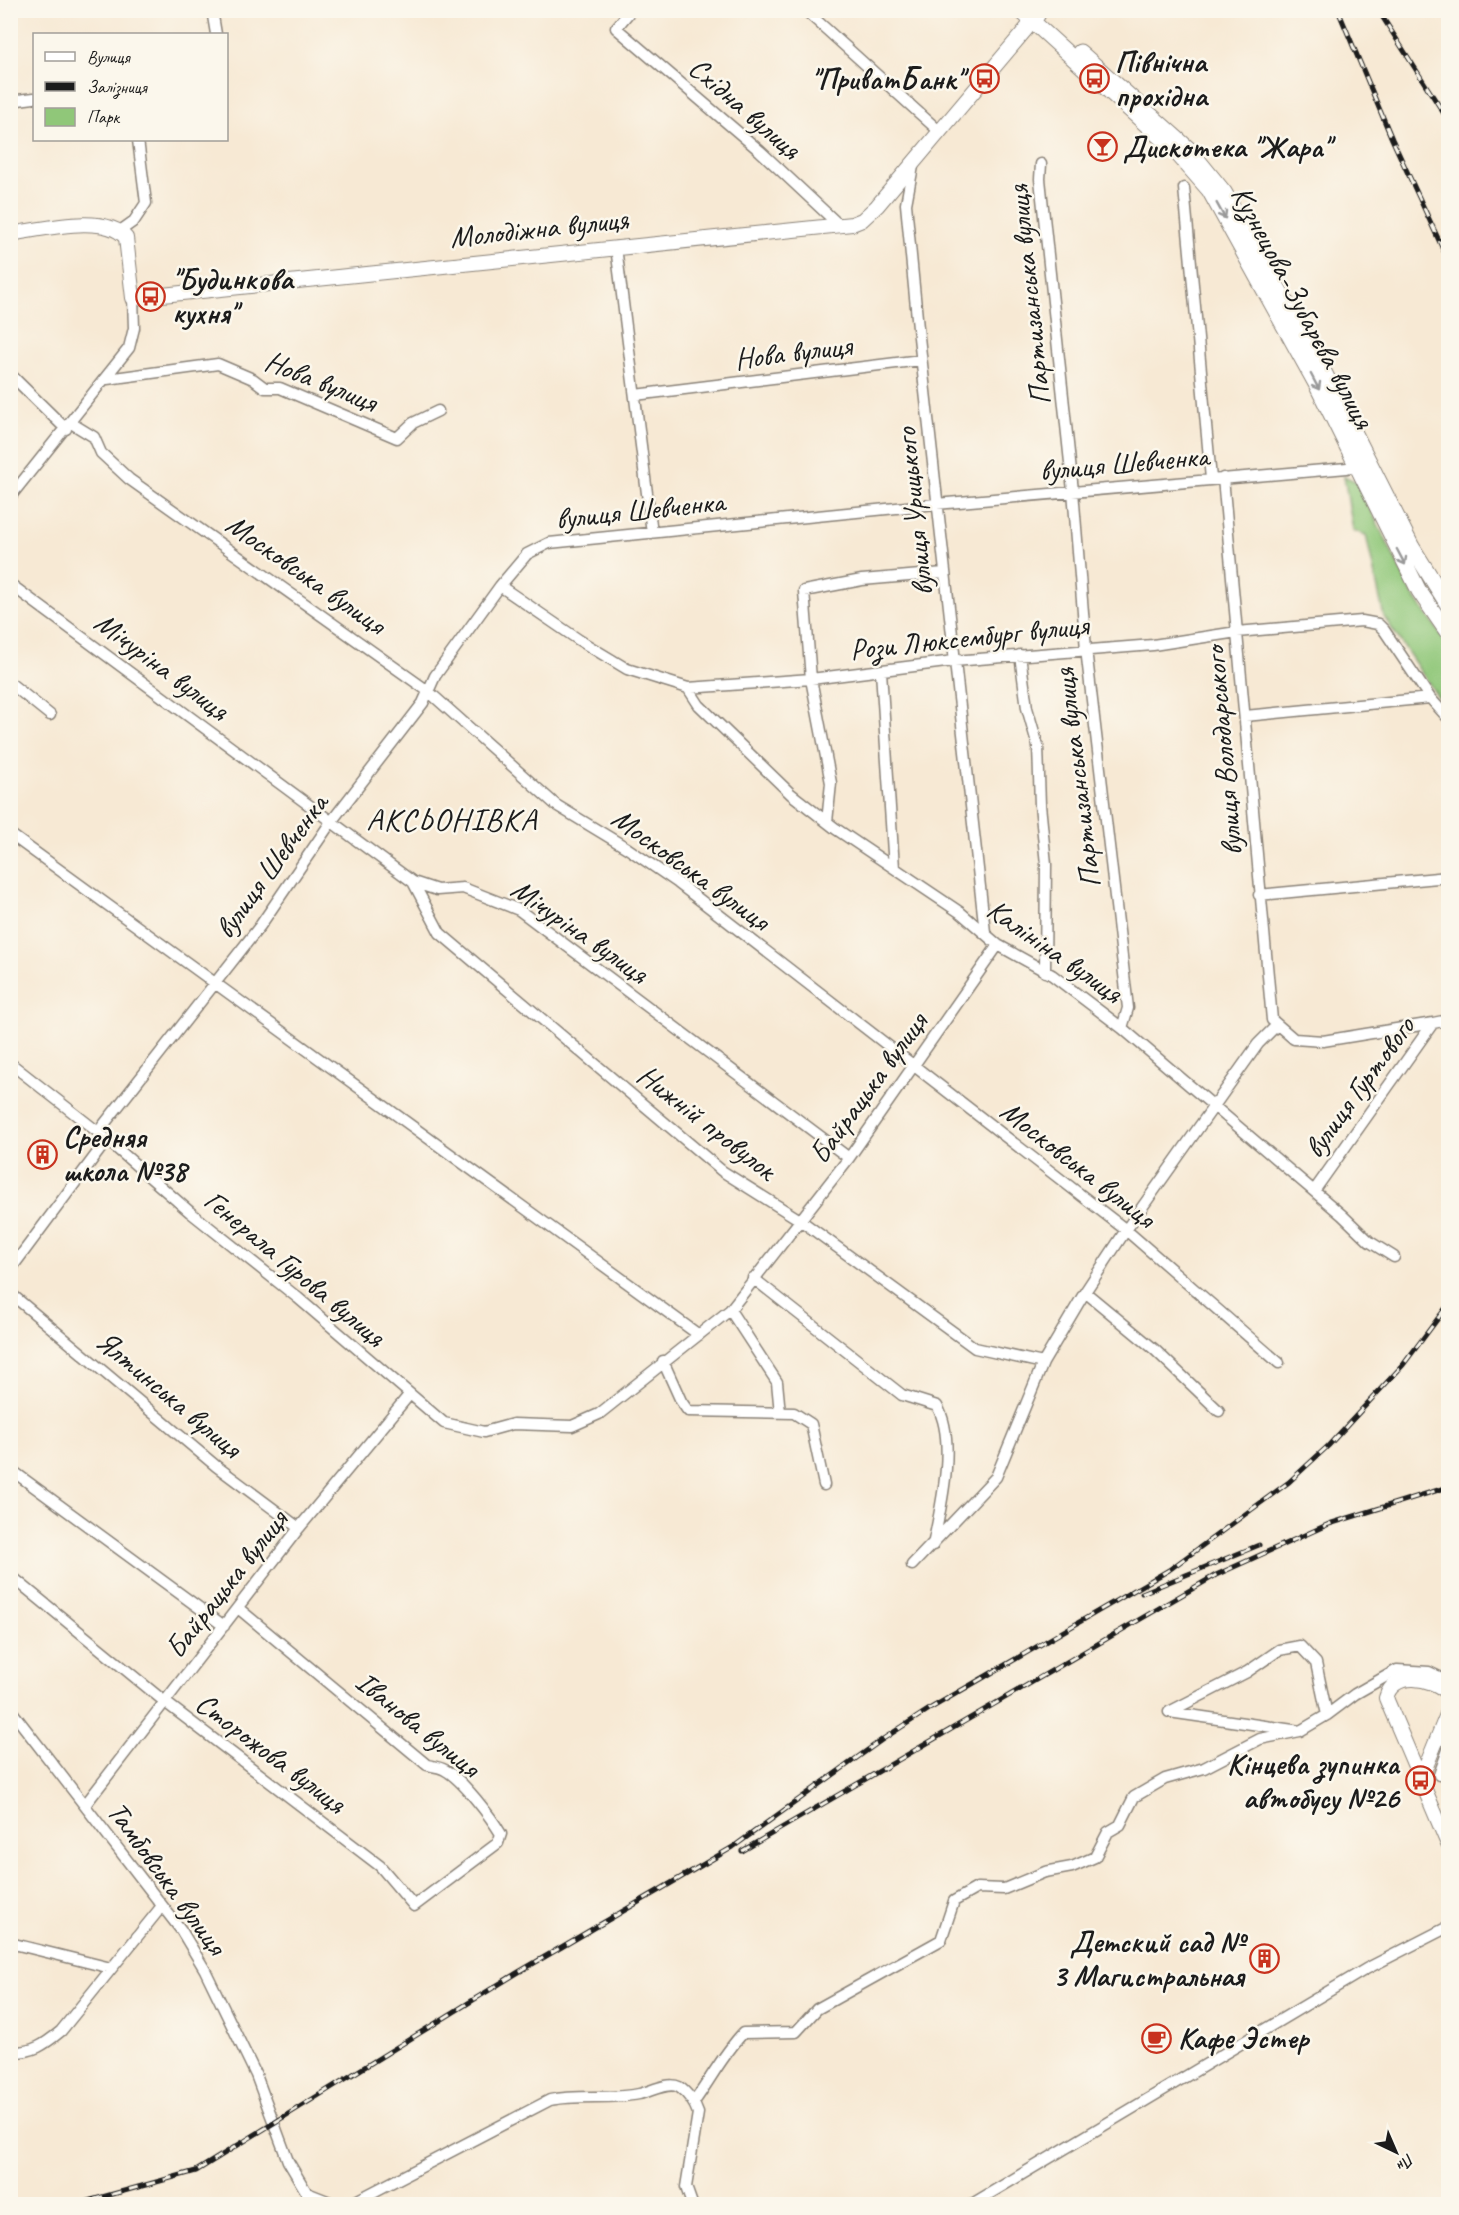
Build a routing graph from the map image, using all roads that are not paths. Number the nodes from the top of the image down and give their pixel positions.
1 (212, 10) edge
2 (631, 10) edge
3 (805, 10) edge
4 (1020, 10) edge
5 (1035, 16) edge
6 (216, 33) edge
7 (33, 98) edge
8 (10, 101) edge
9 (939, 131) junction
10 (138, 141) edge
11 (914, 160) junction
12 (1041, 164) dead end
13 (1184, 188) dead end
14 (840, 226) junction
15 (120, 231) junction
16 (10, 234) edge
17 (616, 247) junction
18 (133, 298) junction
19 (921, 360) junction
20 (10, 374) edge
21 (107, 378) junction
22 (635, 395) junction
23 (438, 411) dead end
24 (68, 426) junction
25 (1364, 463) junction
26 (1223, 478) junction
27 (1211, 479) junction
28 (1073, 491) junction
29 (10, 497) edge
30 (936, 504) junction
31 (652, 533) junction
32 (944, 573) junction
33 (10, 584) edge
34 (500, 586) junction
35 (1449, 605) edge
36 (1237, 632) junction
37 (1449, 633) edge
38 (1086, 649) junction
39 (1020, 655) junction
40 (954, 661) junction
41 (881, 671) junction
42 (811, 679) junction
43 (10, 683) edge
44 (688, 688) junction
45 (428, 691) junction
46 (1430, 698) junction
47 (50, 715) dead end
48 (1245, 716) junction
49 (1449, 718) edge
50 (331, 822) junction
51 (827, 822) junction
52 (10, 834) edge
53 (894, 868) junction
54 (1449, 877) edge
55 (413, 882) junction
56 (1259, 895) junction
57 (985, 932) junction
58 (998, 945) junction
59 (1046, 972) junction
60 (214, 984) junction
61 (1449, 1020) edge
62 (1275, 1022) junction
63 (1433, 1023) junction
64 (1122, 1028) junction
65 (10, 1063) edge
66 (914, 1068) junction
67 (1215, 1107) junction
68 (98, 1132) junction
69 (107, 1140) junction
70 (849, 1158) junction
71 (1314, 1191) junction
72 (800, 1220) junction
73 (1126, 1230) junction
74 (1394, 1257) dead end
75 (10, 1270) edge
76 (753, 1278) junction
77 (1085, 1292) junction
78 (10, 1293) edge
79 (730, 1310) junction
80 (699, 1335) junction
81 (663, 1361) junction
82 (1043, 1363) junction
83 (1279, 1363) dead end
84 (409, 1395) junction
85 (1219, 1411) dead end
86 (780, 1413) junction
87 (513, 1424) joint
88 (10, 1468) edge
89 (824, 1485) dead end
90 (299, 1528) junction
91 (933, 1545) junction
92 (912, 1565) dead end
93 (10, 1575) edge
94 (238, 1608) junction
95 (224, 1626) junction
96 (1449, 1682) edge
97 (1449, 1693) edge
98 (165, 1702) junction
99 (10, 1709) edge
100 (1449, 1712) edge
101 (1327, 1715) junction
102 (1300, 1731) junction
103 (1449, 1750) edge
104 (1439, 1775) dead end
105 (1420, 1781) junction
106 (85, 1805) junction
107 (1449, 1844) edge
108 (162, 1906) junction
109 (414, 1906) joint
110 (1449, 1927) edge
111 (10, 1943) edge
112 (111, 1968) junction
113 (10, 2052) edge
114 (694, 2102) junction
115 (334, 2205) edge
116 (350, 2205) edge
117 (692, 2205) edge
118 (972, 2205) edge

1 - 6 street
2 - 14 street, Східна вулиця
3 - 9 street
4 - 5 main road, Кузнецова-Зубарєва вулиця
5 - 9 street, Молодіжна вулиця
5 - 25 main road, Кузнецова-Зубарєва вулиця
7 - 8 street
9 - 11 street, Молодіжна вулиця
10 - 15 street
11 - 14 street, Молодіжна вулиця
11 - 19 street, вулиця Урицького
12 - 28 street, Партизанська вулиця
13 - 27 street
14 - 17 street, Молодіжна вулиця
15 - 16 street
15 - 18 street
17 - 18 street, Молодіжна вулиця
17 - 22 street
18 - 21 street
19 - 22 street, Нова вулиця
19 - 30 street, вулиця Урицького
20 - 24 street, Московська вулиця
21 - 23 street, Нова вулиця
21 - 24 street
22 - 31 street
24 - 29 street
24 - 45 street, Московська вулиця
25 - 26 street, вулиця Шевченка
25 - 35 main road, Кузнецова-Зубарєва вулиця
25 -> 37 main road, Кузнецова-Зубарєва вулиця
26 - 27 street, вулиця Шевченка
26 - 36 street, вулиця Володарського
27 - 28 street, вулиця Шевченка
28 - 30 street, вулиця Шевченка
28 - 38 street, Партизанська вулиця
30 - 31 street, вулиця Шевченка
30 - 32 street, вулиця Урицького
31 - 34 street, вулиця Шевченка
32 - 40 street, вулиця Урицького
32 - 42 street
33 - 50 street, Мічуріна вулиця
34 - 44 street, Рози Люксембург вулиця
34 - 45 street, вулиця Шевченка
36 - 38 street, Рози Люксембург вулиця
36 - 46 street, Рози Люксембург вулиця
36 - 48 street, вулиця Володарського
38 - 39 street, Рози Люксембург вулиця
38 - 64 street, Партизанська вулиця
39 - 40 street, Рози Люксембург вулиця
39 - 59 street
40 - 41 street, Рози Люксембург вулиця
40 - 57 street, вулиця Урицького
41 - 42 street, Рози Люксембург вулиця
41 - 53 street
42 - 44 street, Рози Люксембург вулиця
42 - 51 street
43 - 47 street
44 - 51 street, Калініна вулиця
45 - 50 street, вулиця Шевченка
45 - 66 street, Московська вулиця
46 - 48 street
46 - 49 street
48 - 56 street, вулиця Володарського
50 - 55 street, Мічуріна вулиця
50 - 60 street, вулиця Шевченка
51 - 53 street, Калініна вулиця
52 - 60 street
53 - 57 street, Калініна вулиця
54 - 56 street
55 - 70 street, Мічуріна вулиця
55 - 72 street, Нижній провулок
56 - 62 street, вулиця Володарського
57 - 58 street, Калініна вулиця
58 - 59 street, Калініна вулиця
58 - 66 street, Байрацька вулиця
59 - 64 street, Калініна вулиця
60 - 68 street, вулиця Шевченка
60 - 80 street
61 - 63 street, вулиця Гуртового
62 - 63 street
62 - 67 street
63 - 71 street, вулиця Гуртового
64 - 67 street, Калініна вулиця
65 - 68 street, Генерала Гурова вулиця
66 - 70 street, Байрацька вулиця
66 - 73 street, Московська вулиця
67 - 71 street, Калініна вулиця
67 - 73 street
68 - 69 street, Генерала Гурова вулиця
69 - 75 street
69 - 84 street, Генерала Гурова вулиця
70 - 72 street, Байрацька вулиця
71 - 74 street, Калініна вулиця
72 - 76 street, Байрацька вулиця
72 - 82 street, Нижній провулок
73 - 77 street
73 - 83 street, Московська вулиця
76 - 79 street, Байрацька вулиця
76 - 91 street
77 - 82 street
77 - 85 street
78 - 90 street, Ялтинська вулиця
79 - 80 street, Байрацька вулиця
79 - 86 street
80 - 81 street, Байрацька вулиця
81 - 86 street
81 - 87 street, Байрацька вулиця
82 - 91 street
84 - 87 street, Генерала Гурова вулиця
84 - 90 street, Байрацька вулиця
86 - 89 street
88 - 95 street
90 - 94 street, Байрацька вулиця
91 - 92 street
93 - 98 street, Сторожова вулиця
94 - 95 street, Байрацька вулиця
94 - 109 street, Іванова вулиця
95 - 98 street, Байрацька вулиця
96 - 101 street
97 - 105 street
98 - 106 street, Байрацька вулиця
98 - 109 street, Сторожова вулиця
99 - 106 street, Тамбовська вулиця
100 - 105 street
101 - 102 street
101 - 102 street
102 - 114 street
103 - 104 street
105 - 107 street
106 - 108 street, Тамбовська вулиця
108 - 112 street
108 - 115 street, Тамбовська вулиця
110 - 118 street
111 - 112 street
112 - 113 street
114 - 116 street
114 - 117 street

